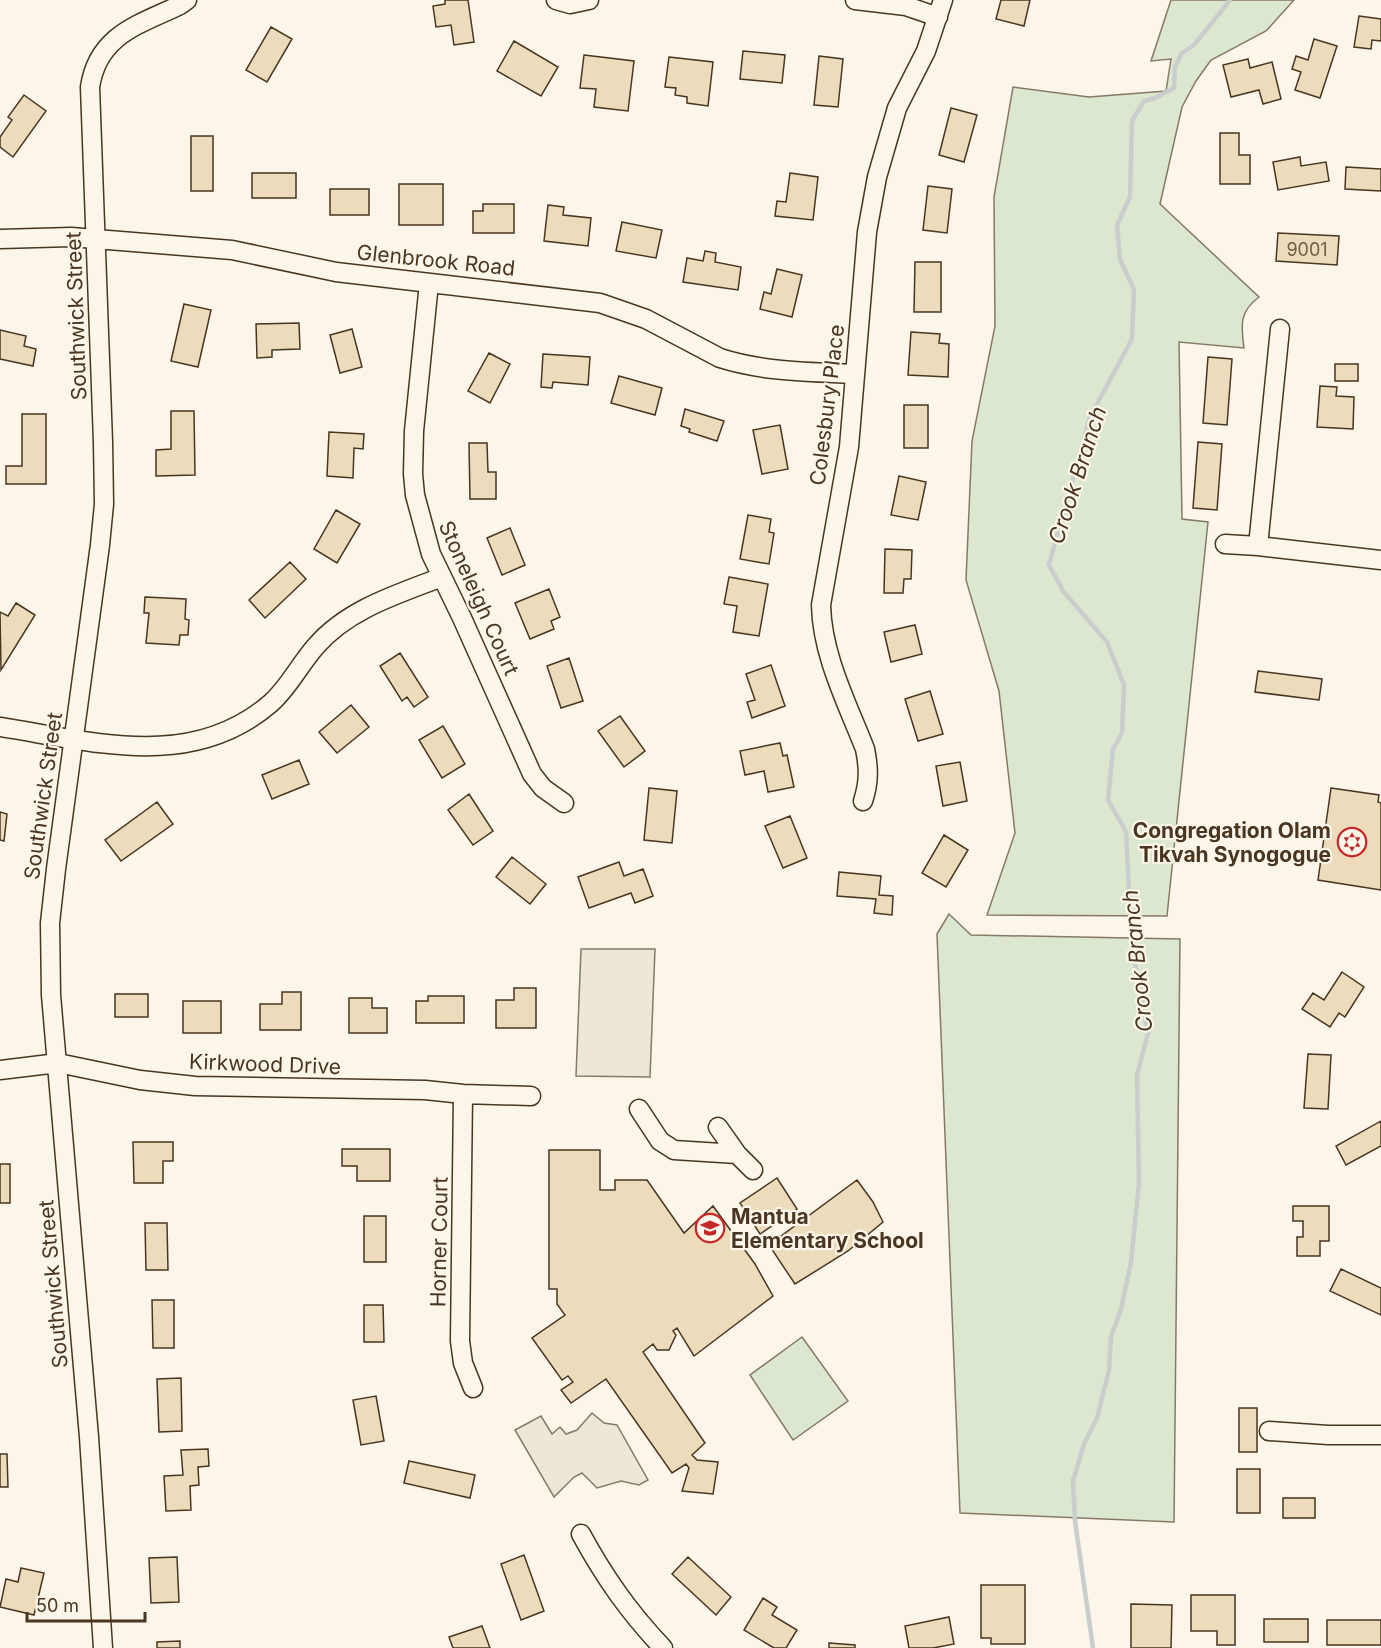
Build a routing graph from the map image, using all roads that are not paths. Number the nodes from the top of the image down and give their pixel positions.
1 (187, 0) edge
2 (556, 0) edge
3 (590, 0) edge
4 (855, 0) edge
5 (940, 8) edge
6 (0, 239) edge
7 (95, 239) junction
8 (429, 283) junction
9 (1280, 329) dead end
10 (855, 374) junction
11 (1225, 544) dead end
12 (1258, 546) junction
13 (1381, 560) edge
14 (442, 577) junction
15 (0, 727) edge
16 (74, 739) junction
17 (863, 801) dead end
18 (564, 803) dead end
19 (58, 1064) junction
20 (0, 1070) edge
21 (463, 1094) junction
22 (531, 1096) dead end
23 (639, 1109) dead end
24 (718, 1127) dead end
25 (737, 1154) junction
26 (753, 1170) dead end
27 (473, 1388) dead end
28 (1269, 1431) dead end
29 (1377, 1435) edge
30 (581, 1534) dead end
31 (103, 1648) edge
32 (663, 1648) edge

1 - 7 street, Southwick Street
2 - 3 street
4 - 5 street, Colesbury Place
5 - 10 street, Colesbury Place
6 - 7 street, Glenbrook Road
7 - 8 street, Glenbrook Road
7 - 16 street, Southwick Street
8 - 10 street, Glenbrook Road
8 - 14 street, Stoneleigh Court
9 - 12 street
10 - 17 street, Colesbury Place
11 - 12 street
12 - 13 street
14 - 16 street
14 - 18 street, Stoneleigh Court
15 - 16 street
16 - 19 street, Southwick Street
19 - 20 street, Kirkwood Drive
19 - 21 street, Kirkwood Drive
19 - 31 street, Southwick Street
21 - 22 street, Kirkwood Drive
21 - 27 street, Horner Court
23 - 25 street
24 - 25 street
25 - 26 street
28 - 29 street
30 - 32 street

